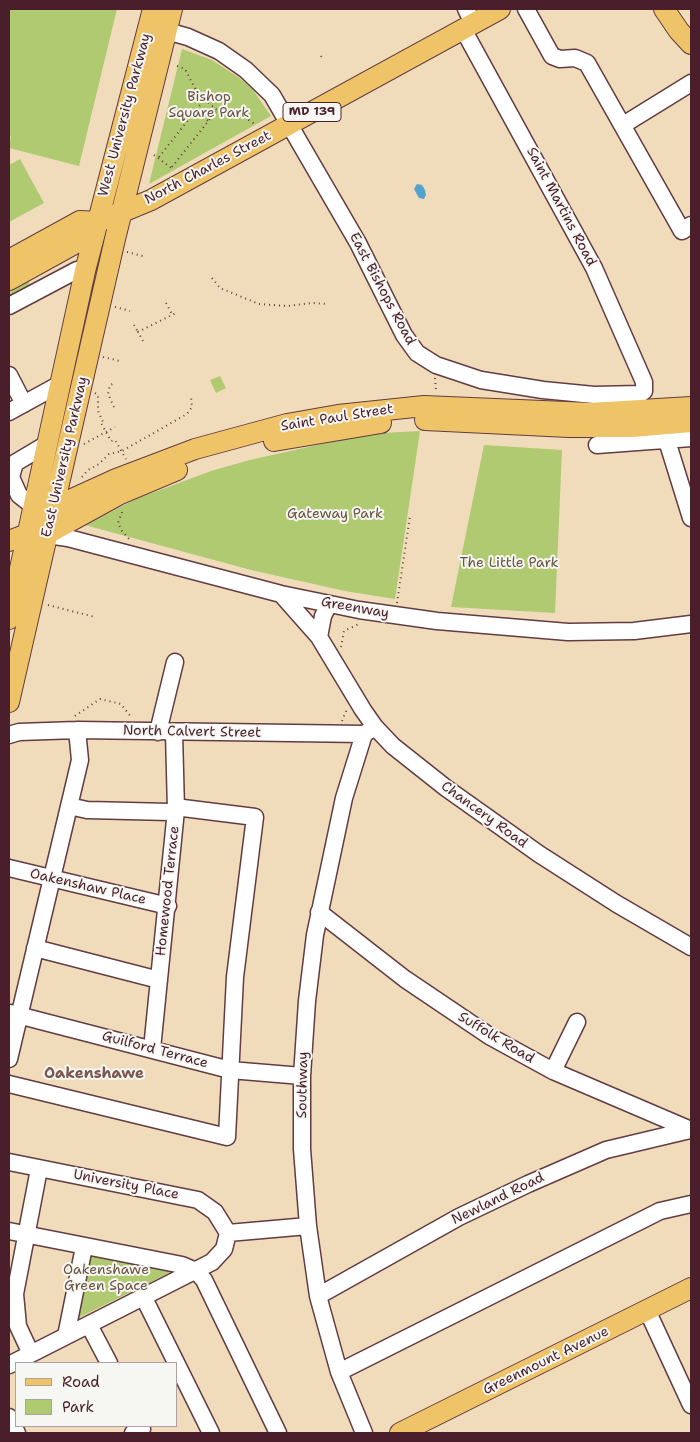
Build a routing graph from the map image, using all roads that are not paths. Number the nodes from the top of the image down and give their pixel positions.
1 (172, 9) edge
2 (500, 9) edge
3 (526, 9) edge
4 (664, 9) edge
5 (467, 20) edge
6 (156, 22) edge
7 (691, 44) edge
8 (691, 84) edge
9 (289, 125) junction
10 (623, 125) junction
11 (122, 212) junction
12 (98, 222) junction
13 (687, 228) edge
14 (9, 260) edge
15 (86, 271) junction
16 (9, 280) edge
17 (9, 306) edge
18 (9, 375) edge
19 (60, 384) junction
20 (644, 391) joint
21 (24, 404) junction
22 (691, 407) edge
23 (9, 412) edge
24 (691, 422) edge
25 (662, 426) junction
26 (691, 438) edge
27 (47, 444) junction
28 (597, 445) dead end
29 (28, 504) edge
30 (691, 518) edge
31 (46, 534) junction
32 (18, 537) edge
33 (12, 575) edge
34 (281, 594) junction
35 (329, 604) junction
36 (9, 619) edge
37 (691, 624) edge
38 (319, 637) junction
39 (174, 662) dead end
40 (9, 702) edge
41 (74, 724) junction
42 (369, 731) junction
43 (166, 732) junction
44 (9, 735) edge
45 (68, 806) junction
46 (176, 810) junction
47 (9, 868) edge
48 (51, 878) junction
49 (168, 906) junction
50 (319, 912) junction
51 (691, 947) edge
52 (35, 948) junction
53 (159, 980) junction
54 (14, 1015) edge
55 (577, 1022) dead end
56 (152, 1049) junction
57 (9, 1058) edge
58 (230, 1070) junction
59 (554, 1071) junction
60 (302, 1076) junction
61 (9, 1084) edge
62 (691, 1130) edge
63 (9, 1162) edge
64 (39, 1169) junction
65 (691, 1204) edge
66 (308, 1226) junction
67 (9, 1231) edge
68 (228, 1233) junction
69 (26, 1235) junction
70 (84, 1247) junction
71 (196, 1272) junction
72 (691, 1288) edge
73 (318, 1296) junction
74 (144, 1298) junction
75 (647, 1310) junction
76 (89, 1325) junction
77 (66, 1336) junction
78 (31, 1354) junction
79 (108, 1362) edge
80 (176, 1362) edge
81 (9, 1365) edge
82 (178, 1367) edge
83 (684, 1370) edge
84 (339, 1372) junction
85 (691, 1406) edge
86 (9, 1417) edge
87 (363, 1429) edge
88 (17, 1433) edge
89 (211, 1433) edge
90 (278, 1433) edge
91 (400, 1433) edge

1 - 6 main road, West University Parkway
2 - 5 main road, North Charles Street / MD 139
3 - 10 street
4 - 7 main road
5 - 9 main road, North Charles Street / MD 139
5 - 20 street, Saint Martins Road
6 - 9 street, East Bishops Road
6 - 11 main road, West University Parkway
6 - 12 main road, West University Parkway
8 - 10 street
9 - 11 main road, North Charles Street / MD 139
9 - 20 street, East Bishops Road
10 - 13 street
11 - 12 main road, North Charles Street
11 - 29 main road, East University Parkway
12 - 14 main road, North Charles Street
12 - 15 main road, East University Parkway
12 - 16 main road, North Charles Street
15 - 17 street
15 - 19 main road, East University Parkway
18 - 21 street
19 - 21 street
19 - 27 main road, East University Parkway
21 - 23 street
22 - 25 main road, Saint Paul Street
24 - 25 main road, Saint Paul Street
25 - 26 street
25 - 28 street
25 - 29 main road, Saint Paul Street
25 - 30 street
25 - 31 main road, Saint Paul Street
27 - 29 main road, East University Parkway
27 - 29 street
29 - 31 main road, East University Parkway
29 - 32 main road, Saint Paul Street
31 - 32 street, Greenway
31 - 34 street, Greenway
31 - 40 main road, East University Parkway
32 - 33 main road, East University Parkway
33 - 36 main road, East University Parkway
34 - 35 street, Greenway
34 - 38 street, Chancery Road
35 - 37 street, Greenway
35 - 38 street
38 - 42 street, Chancery Road
39 - 43 street, Homewood Terrace
41 - 43 street, North Calvert Street
41 - 44 street, North Calvert Street
41 - 45 street
42 - 43 street, North Calvert Street
42 - 50 street, Southway
42 - 51 street, Chancery Road
43 - 46 street, Homewood Terrace
45 - 46 street
45 - 48 street
46 - 49 street, Homewood Terrace
46 - 58 street
47 - 48 street, Oakenshaw Place
48 - 49 street, Oakenshaw Place
48 - 52 street
49 - 53 street, Homewood Terrace
50 - 59 street, Suffolk Road
50 - 60 street, Southway
52 - 53 street
52 - 54 street
53 - 56 street, Homewood Terrace
54 - 56 street, Guilford Terrace
54 - 57 street
55 - 59 street
56 - 58 street, Guilford Terrace
58 - 60 street, Guilford Terrace
58 - 61 street
59 - 62 street, Suffolk Road
60 - 66 street, Southway
62 - 73 street, Newland Road
63 - 64 street, University Place
64 - 68 street, University Place
64 - 69 street
65 - 84 street
66 - 68 street
66 - 73 street, Southway
67 - 69 street
68 - 71 street
69 - 70 street
69 - 78 street
70 - 71 street
70 - 77 street
71 - 74 street
71 - 90 street
72 - 75 main road, Greenmount Avenue
73 - 84 street, Southway
74 - 76 street
74 - 80 street
75 - 83 street
75 - 91 main road, Greenmount Avenue
76 - 77 street
76 - 79 street
77 - 78 street
78 - 81 street
82 - 89 street
83 - 85 street
84 - 87 street, Southway
86 - 88 street

